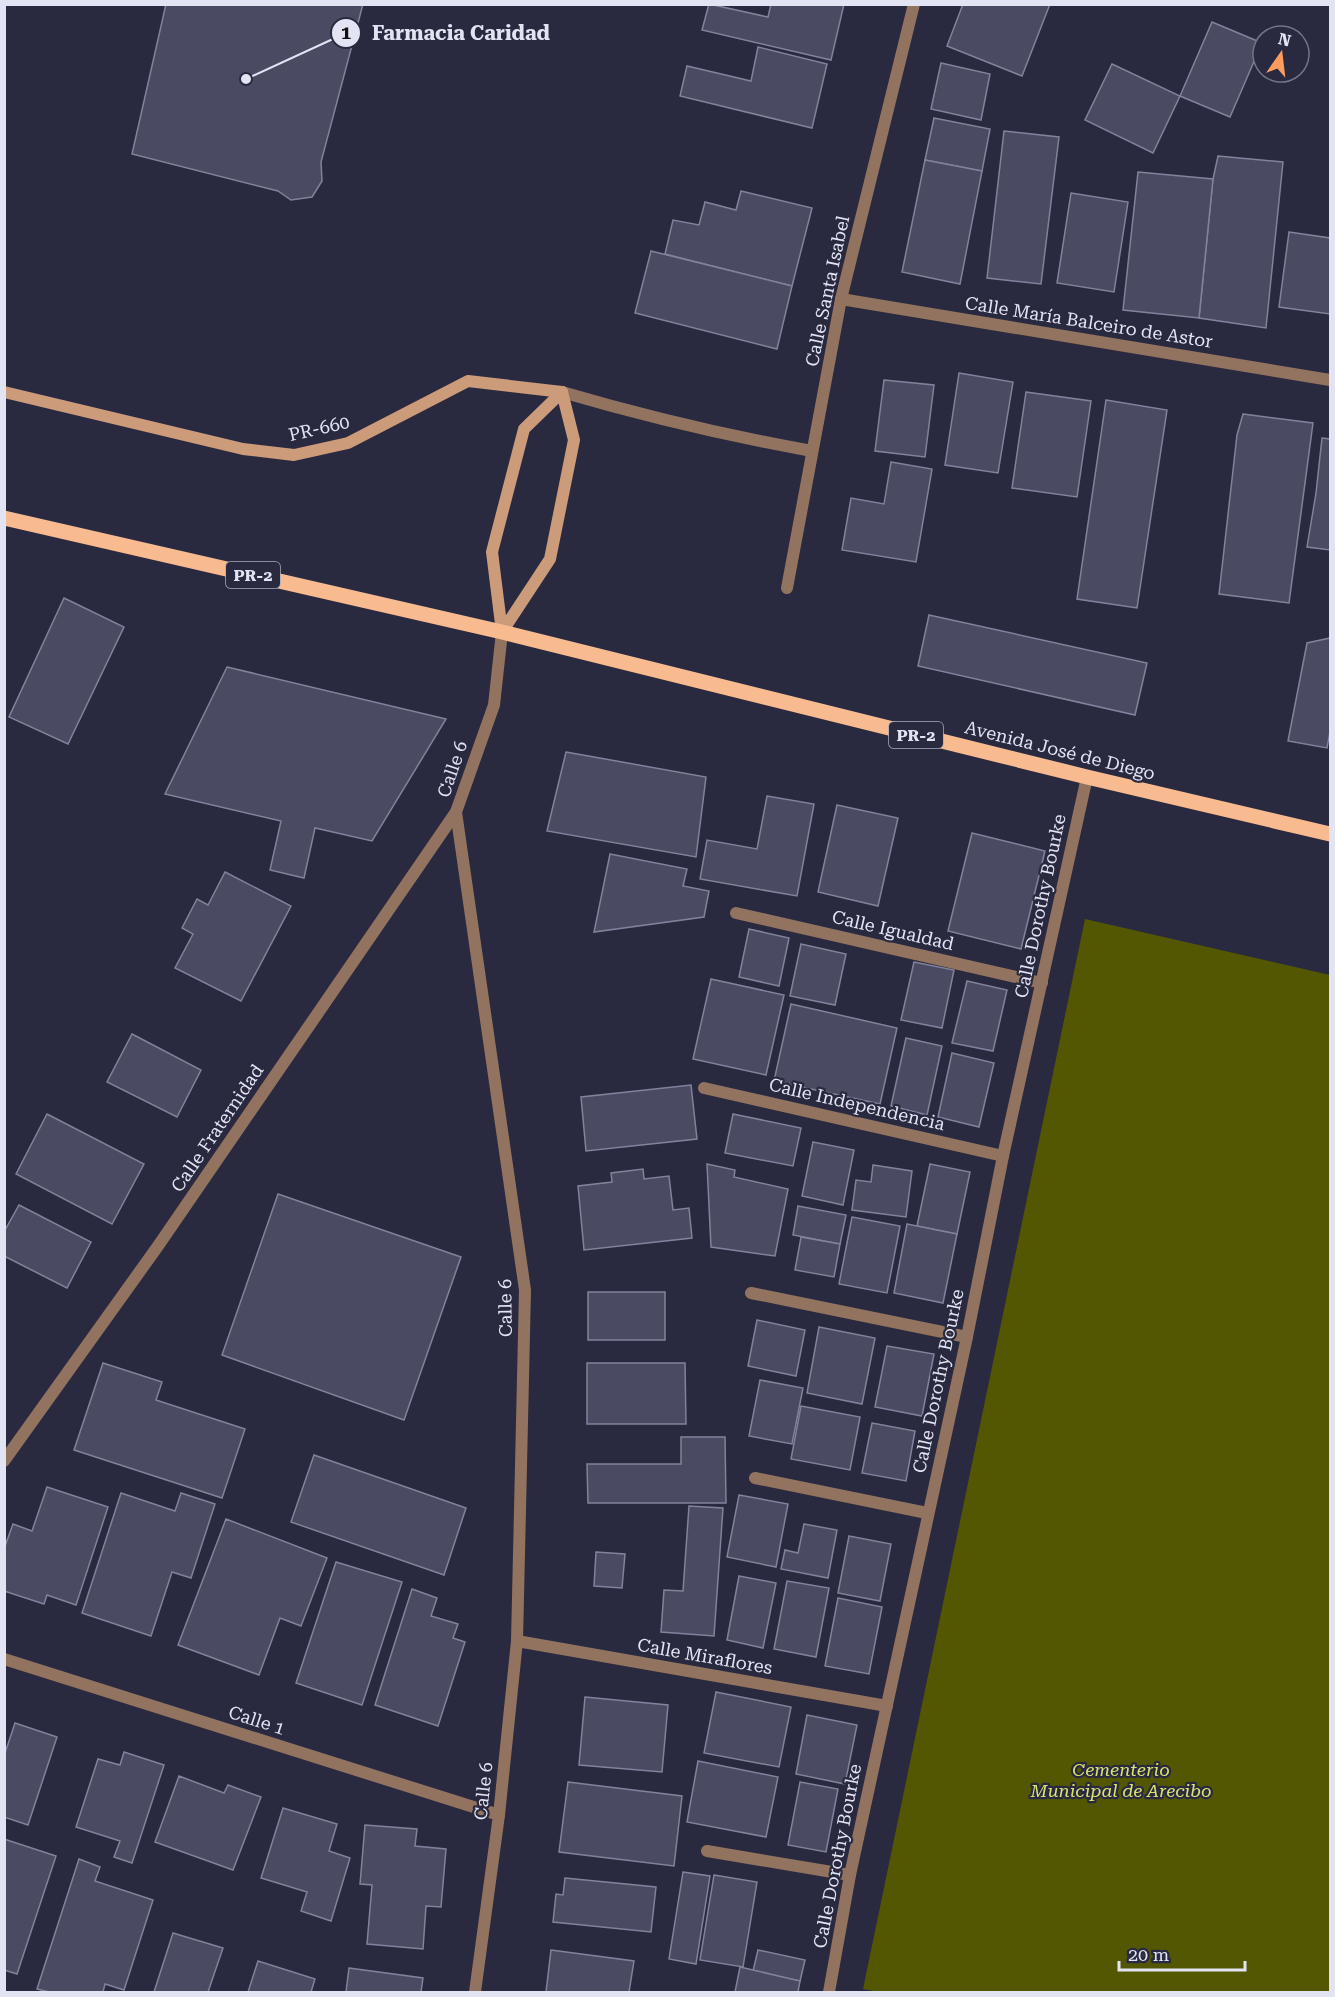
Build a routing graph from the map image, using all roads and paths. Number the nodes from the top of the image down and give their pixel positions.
1 (914, 4) edge
2 (841, 299) junction
3 (1330, 380) edge
4 (4, 392) edge
5 (562, 392) junction
6 (812, 451) junction
7 (4, 518) edge
8 (787, 588) dead end
9 (502, 632) junction
10 (1087, 777) junction
11 (456, 812) junction
12 (1330, 834) edge
13 (736, 913) dead end
14 (1042, 983) junction
15 (704, 1088) dead end
16 (1003, 1156) junction
17 (751, 1293) dead end
18 (967, 1337) junction
19 (4, 1461) edge
20 (755, 1478) dead end
21 (927, 1513) junction
22 (517, 1641) junction
23 (4, 1659) edge
24 (887, 1706) junction
25 (499, 1815) junction
26 (707, 1851) dead end
27 (850, 1875) junction
28 (475, 1992) edge
29 (829, 1992) edge

1 - 2 street, Calle Santa Isabel
2 - 3 street, Calle María Balceiro de Astor
2 - 6 street, Calle Santa Isabel
4 - 5 street, PR-660 / PR-660
5 - 6 street
5 - 9 street
5 - 9 street
6 - 8 street, Calle Santa Isabel
7 - 9 main road, PR-2
9 - 10 main road, Avenida José de Diego / PR-2
9 - 11 street, Calle 6
10 - 12 main road, Avenida José de Diego / PR-2
10 - 14 street, Calle Dorothy Bourke
11 - 19 street, Calle Fraternidad
11 - 22 street, Calle 6
13 - 14 street, Calle Igualdad
14 - 16 street, Calle Dorothy Bourke
15 - 16 street, Calle Independencia
16 - 18 street, Calle Dorothy Bourke
17 - 18 street
18 - 21 street, Calle Dorothy Bourke
20 - 21 street
21 - 24 street, Calle Dorothy Bourke
22 - 24 street, Calle Miraflores
22 - 25 street, Calle 6
23 - 25 street, Calle 1
24 - 27 street, Calle Dorothy Bourke
25 - 28 street, Calle 6
26 - 27 street
27 - 29 street, Calle Dorothy Bourke

